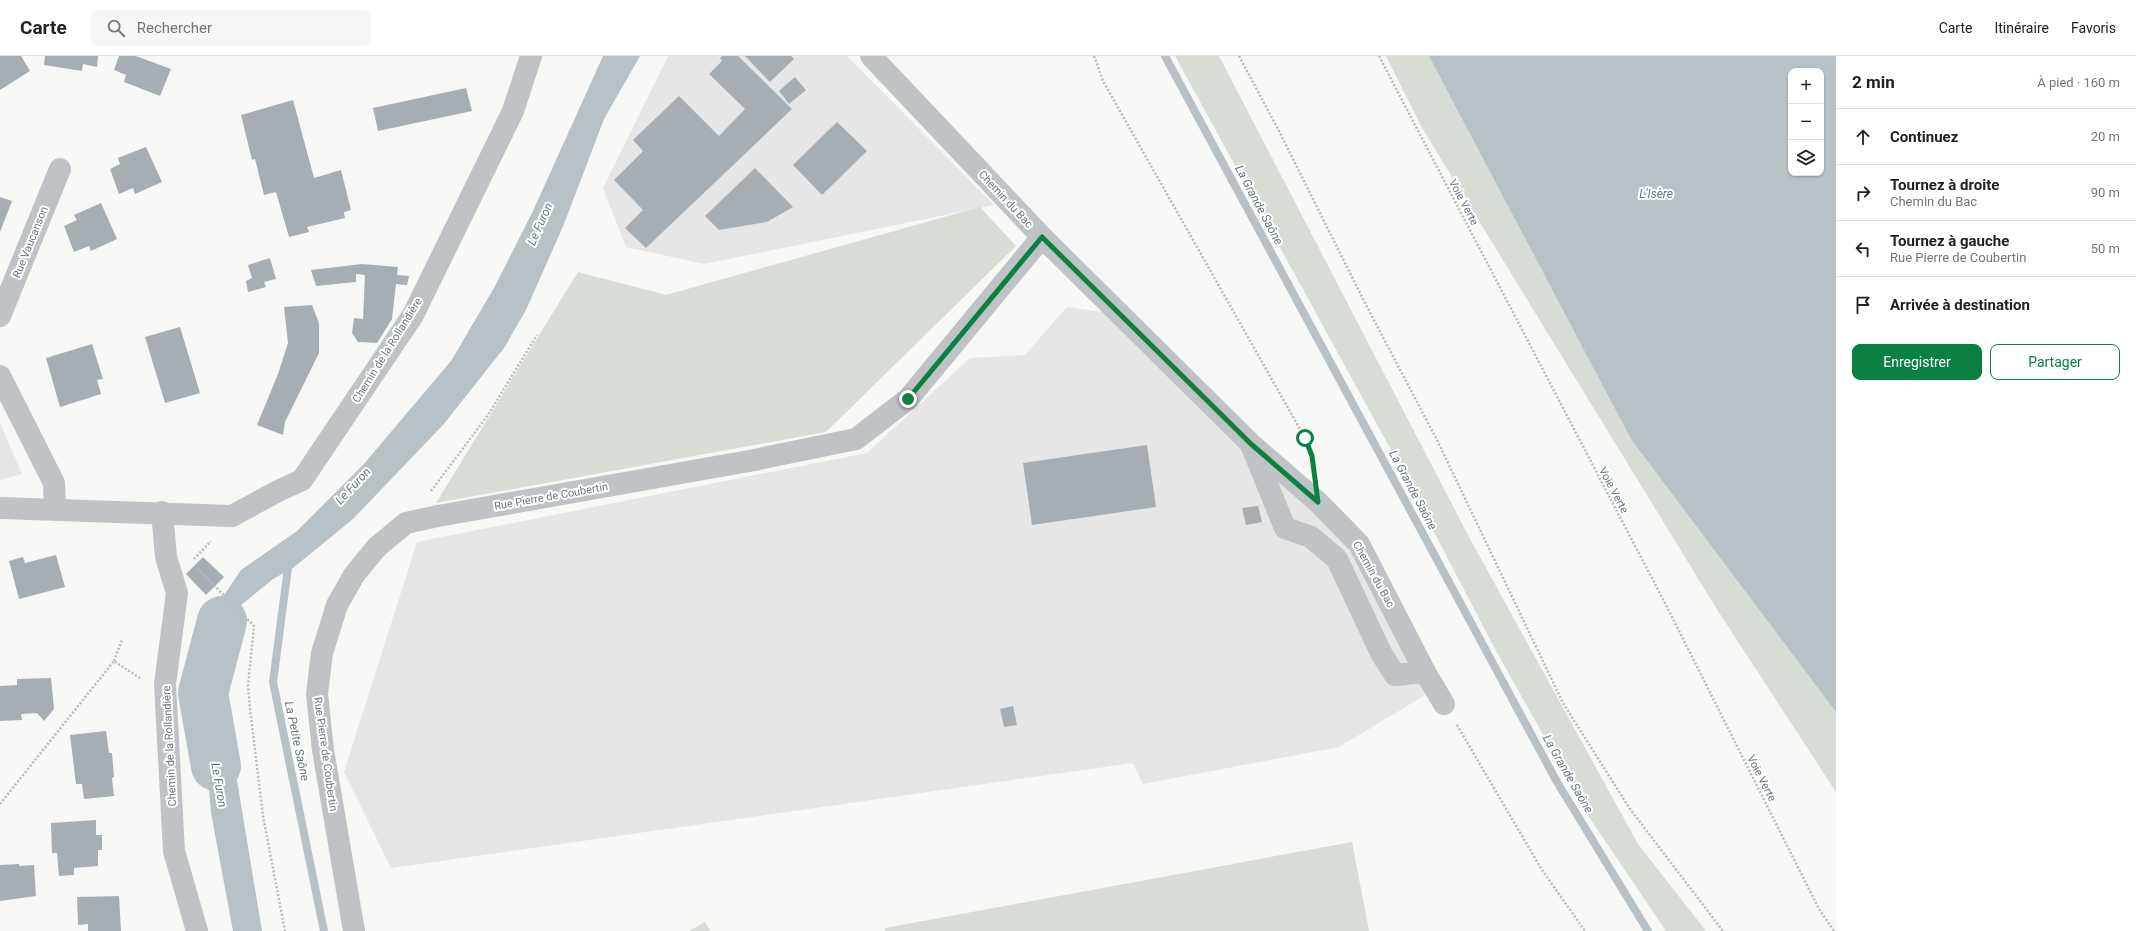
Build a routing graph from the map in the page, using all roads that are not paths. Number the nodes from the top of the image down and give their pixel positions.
1 (530, 56) edge
2 (871, 56) edge
3 (60, 169) dead end
4 (1042, 237) junction
5 (0, 316) edge
6 (0, 376) edge
7 (1251, 444) junction
8 (0, 508) edge
9 (55, 510) junction
10 (162, 512) junction
11 (1425, 672) junction
12 (1444, 704) road end
13 (197, 931) edge
14 (354, 931) edge

1 - 10 street, Chemin de la Rollandière
2 - 4 street, Chemin du Bac
3 - 5 street, Rue Vaucanson
4 - 7 street, Chemin du Bac
4 - 14 street, Rue Pierre de Coubertin
6 - 9 street
7 - 11 street, Chemin du Bac
7 - 11 street
8 - 9 street, Chemin de la Rollandière
9 - 10 street, Chemin de la Rollandière
10 - 13 street, Chemin de la Rollandière
11 - 12 street, Chemin du Bac

